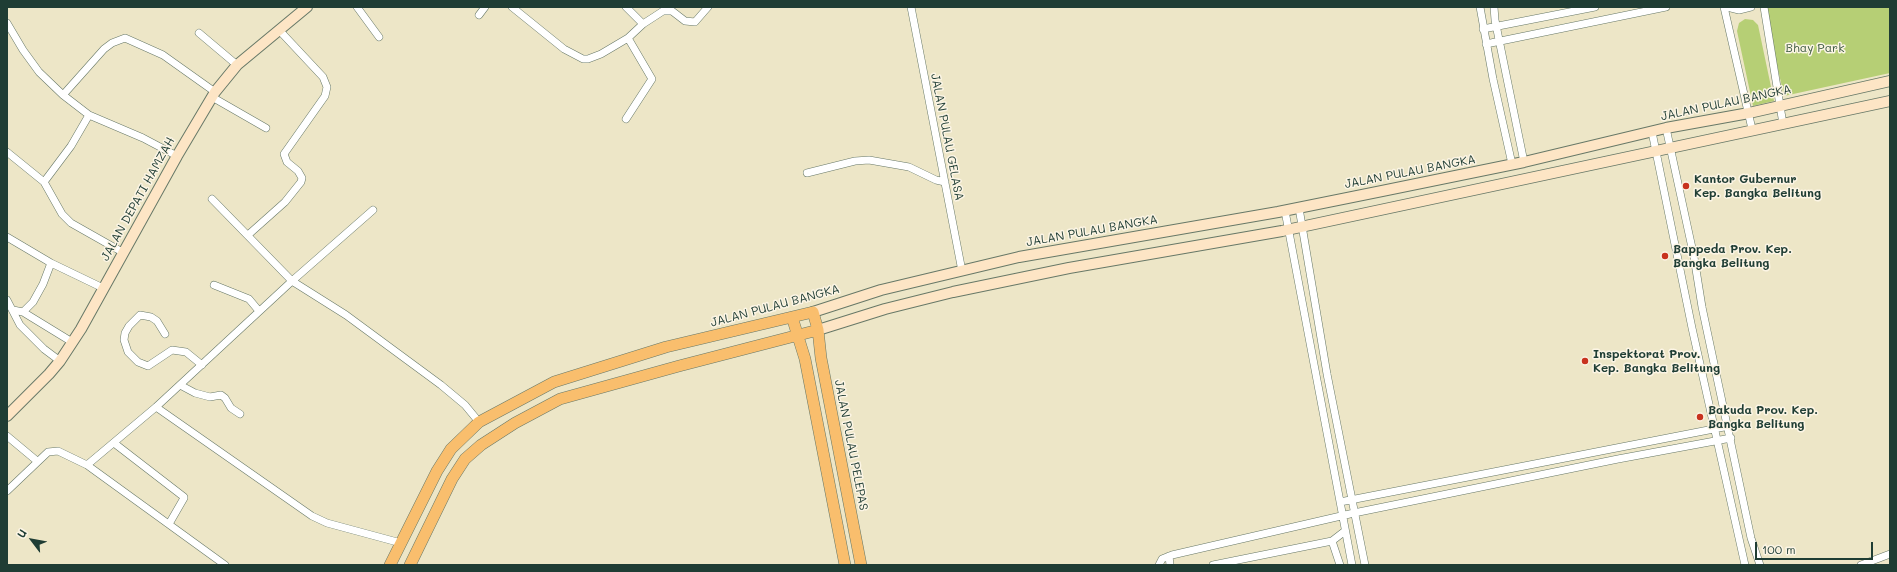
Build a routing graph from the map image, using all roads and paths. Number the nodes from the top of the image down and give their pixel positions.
1 (307, 7) edge
2 (357, 7) edge
3 (484, 7) edge
4 (512, 7) edge
5 (626, 7) edge
6 (708, 7) edge
7 (911, 7) edge
8 (1480, 7) edge
9 (1494, 7) edge
10 (1595, 7) edge
11 (1666, 7) edge
12 (1724, 7) edge
13 (1727, 7) edge
14 (1751, 7) edge
15 (1764, 7) edge
16 (479, 15) dead end
17 (7, 23) edge
18 (643, 24) junction
19 (1496, 26) junction
20 (1483, 29) junction
21 (278, 30) junction
22 (199, 33) dead end
23 (379, 37) dead end
24 (628, 38) junction
25 (1499, 41) junction
26 (1486, 44) junction
27 (237, 65) junction
28 (1890, 81) edge
29 (214, 94) junction
30 (63, 95) junction
31 (1890, 101) edge
32 (1780, 105) junction
33 (1749, 113) junction
34 (89, 115) junction
35 (626, 119) dead end
36 (1783, 124) junction
37 (266, 128) dead end
38 (1666, 128) junction
39 (1752, 129) junction
40 (1652, 132) junction
41 (1669, 148) junction
42 (1656, 151) junction
43 (7, 152) edge
44 (177, 156) junction
45 (1524, 162) junction
46 (1512, 164) junction
47 (807, 173) dead end
48 (44, 182) junction
49 (945, 182) junction
50 (212, 199) dead end
51 (1299, 208) junction
52 (373, 210) dead end
53 (1285, 211) junction
54 (1302, 227) junction
55 (1288, 230) junction
56 (248, 235) junction
57 (7, 237) edge
58 (124, 253) junction
59 (52, 263) junction
60 (962, 271) junction
61 (292, 281) junction
62 (214, 285) dead end
63 (103, 288) junction
64 (7, 300) edge
65 (13, 310) junction
66 (259, 311) junction
67 (23, 312) junction
68 (813, 312) junction
69 (792, 317) junction
70 (818, 330) junction
71 (165, 334) dead end
72 (796, 335) junction
73 (72, 342) junction
74 (60, 361) junction
75 (202, 365) junction
76 (180, 385) junction
77 (156, 407) junction
78 (240, 414) dead end
79 (7, 416) edge
80 (480, 422) junction
81 (1729, 426) junction
82 (1715, 429) junction
83 (7, 436) edge
84 (1731, 438) junction
85 (1718, 441) junction
86 (114, 443) junction
87 (37, 462) junction
88 (87, 465) junction
89 (7, 491) edge
90 (1352, 500) junction
91 (1340, 502) junction
92 (1354, 512) junction
93 (1342, 516) junction
94 (169, 524) junction
95 (1345, 531) junction
96 (1332, 541) junction
97 (400, 543) junction
98 (1890, 554) edge
99 (1169, 556) junction
100 (225, 565) edge
101 (390, 565) edge
102 (410, 565) edge
103 (845, 565) edge
104 (861, 565) edge
105 (1159, 565) edge
106 (1170, 565) edge
107 (1214, 565) edge
108 (1340, 565) edge
109 (1352, 565) edge
110 (1365, 565) edge
111 (1745, 565) edge
112 (1760, 565) edge
113 (1861, 565) edge

1 - 21 main road, JALAN DEPATI HAMZAH
2 - 23 street
3 - 16 street
4 - 24 street
5 - 18 street
6 - 18 street
7 - 49 street, JALAN PULAU GELASA
8 - 20 street
9 - 19 street
10 - 19 street
11 - 25 street
12 - 33 street
13 - 14 street
15 - 32 street
17 - 30 street
18 - 24 street
19 - 20 street
19 - 25 street
20 - 26 street
21 - 27 main road, JALAN DEPATI HAMZAH
21 - 56 street
22 - 27 street
24 - 35 street
25 - 26 street
25 - 45 street
26 - 46 street
27 - 29 main road, JALAN DEPATI HAMZAH
28 - 32 main road, JALAN PULAU BANGKA
29 - 30 street
29 - 37 street
29 - 44 main road, JALAN DEPATI HAMZAH
30 - 34 street
31 - 36 main road
32 - 33 main road, JALAN PULAU BANGKA
32 - 36 street
33 - 38 main road, JALAN PULAU BANGKA
33 - 39 street
34 - 44 street
34 - 48 street
36 - 39 main road
38 - 40 main road, JALAN PULAU BANGKA
38 - 41 street
39 - 41 main road
40 - 42 street
40 - 45 main road, JALAN PULAU BANGKA
41 - 42 main road
41 - 81 street
42 - 54 main road
42 - 82 street
43 - 48 street
44 - 58 main road, JALAN DEPATI HAMZAH
45 - 46 main road, JALAN PULAU BANGKA
46 - 51 main road, JALAN PULAU BANGKA
47 - 49 street
48 - 58 street
49 - 60 street, JALAN PULAU GELASA
50 - 56 street
51 - 53 main road, JALAN PULAU BANGKA
51 - 54 street
52 - 61 street
53 - 55 street
53 - 60 main road, JALAN PULAU BANGKA
54 - 55 main road
54 - 90 street
55 - 70 main road
55 - 91 street
56 - 61 street
57 - 59 street
58 - 63 main road, JALAN DEPATI HAMZAH
59 - 63 street
59 - 67 street
60 - 68 main road, JALAN PULAU BANGKA
61 - 66 street
61 - 80 street
62 - 66 street
63 - 73 main road, JALAN DEPATI HAMZAH
64 - 65 street
65 - 67 street
65 - 74 street
66 - 75 street
67 - 73 street
68 - 69 highway, JALAN PULAU BANGKA
68 - 70 highway, JALAN PULAU PELEPAS
69 - 72 highway
69 - 80 highway, JALAN PULAU BANGKA
70 - 72 highway
70 - 104 highway, JALAN PULAU PELEPAS
71 - 75 street
72 - 102 highway
72 - 103 highway
73 - 74 main road, JALAN DEPATI HAMZAH
74 - 79 main road, JALAN DEPATI HAMZAH
75 - 76 street
76 - 77 street
76 - 78 street
77 - 86 street
77 - 97 street
80 - 97 highway, JALAN PULAU BANGKA
81 - 82 street
81 - 84 street
82 - 85 street
82 - 90 street
83 - 87 street
84 - 85 street
84 - 112 street
85 - 92 street
85 - 111 street
86 - 88 street
86 - 94 street
87 - 88 street
87 - 89 street
88 - 94 street
90 - 91 street
90 - 92 street
91 - 93 street
92 - 93 street
92 - 110 street
93 - 95 street
93 - 99 street
94 - 100 street
95 - 96 street
95 - 109 street
96 - 107 street
96 - 108 street
97 - 101 highway, JALAN PULAU BANGKA
98 - 113 street
99 - 105 street
99 - 106 street

